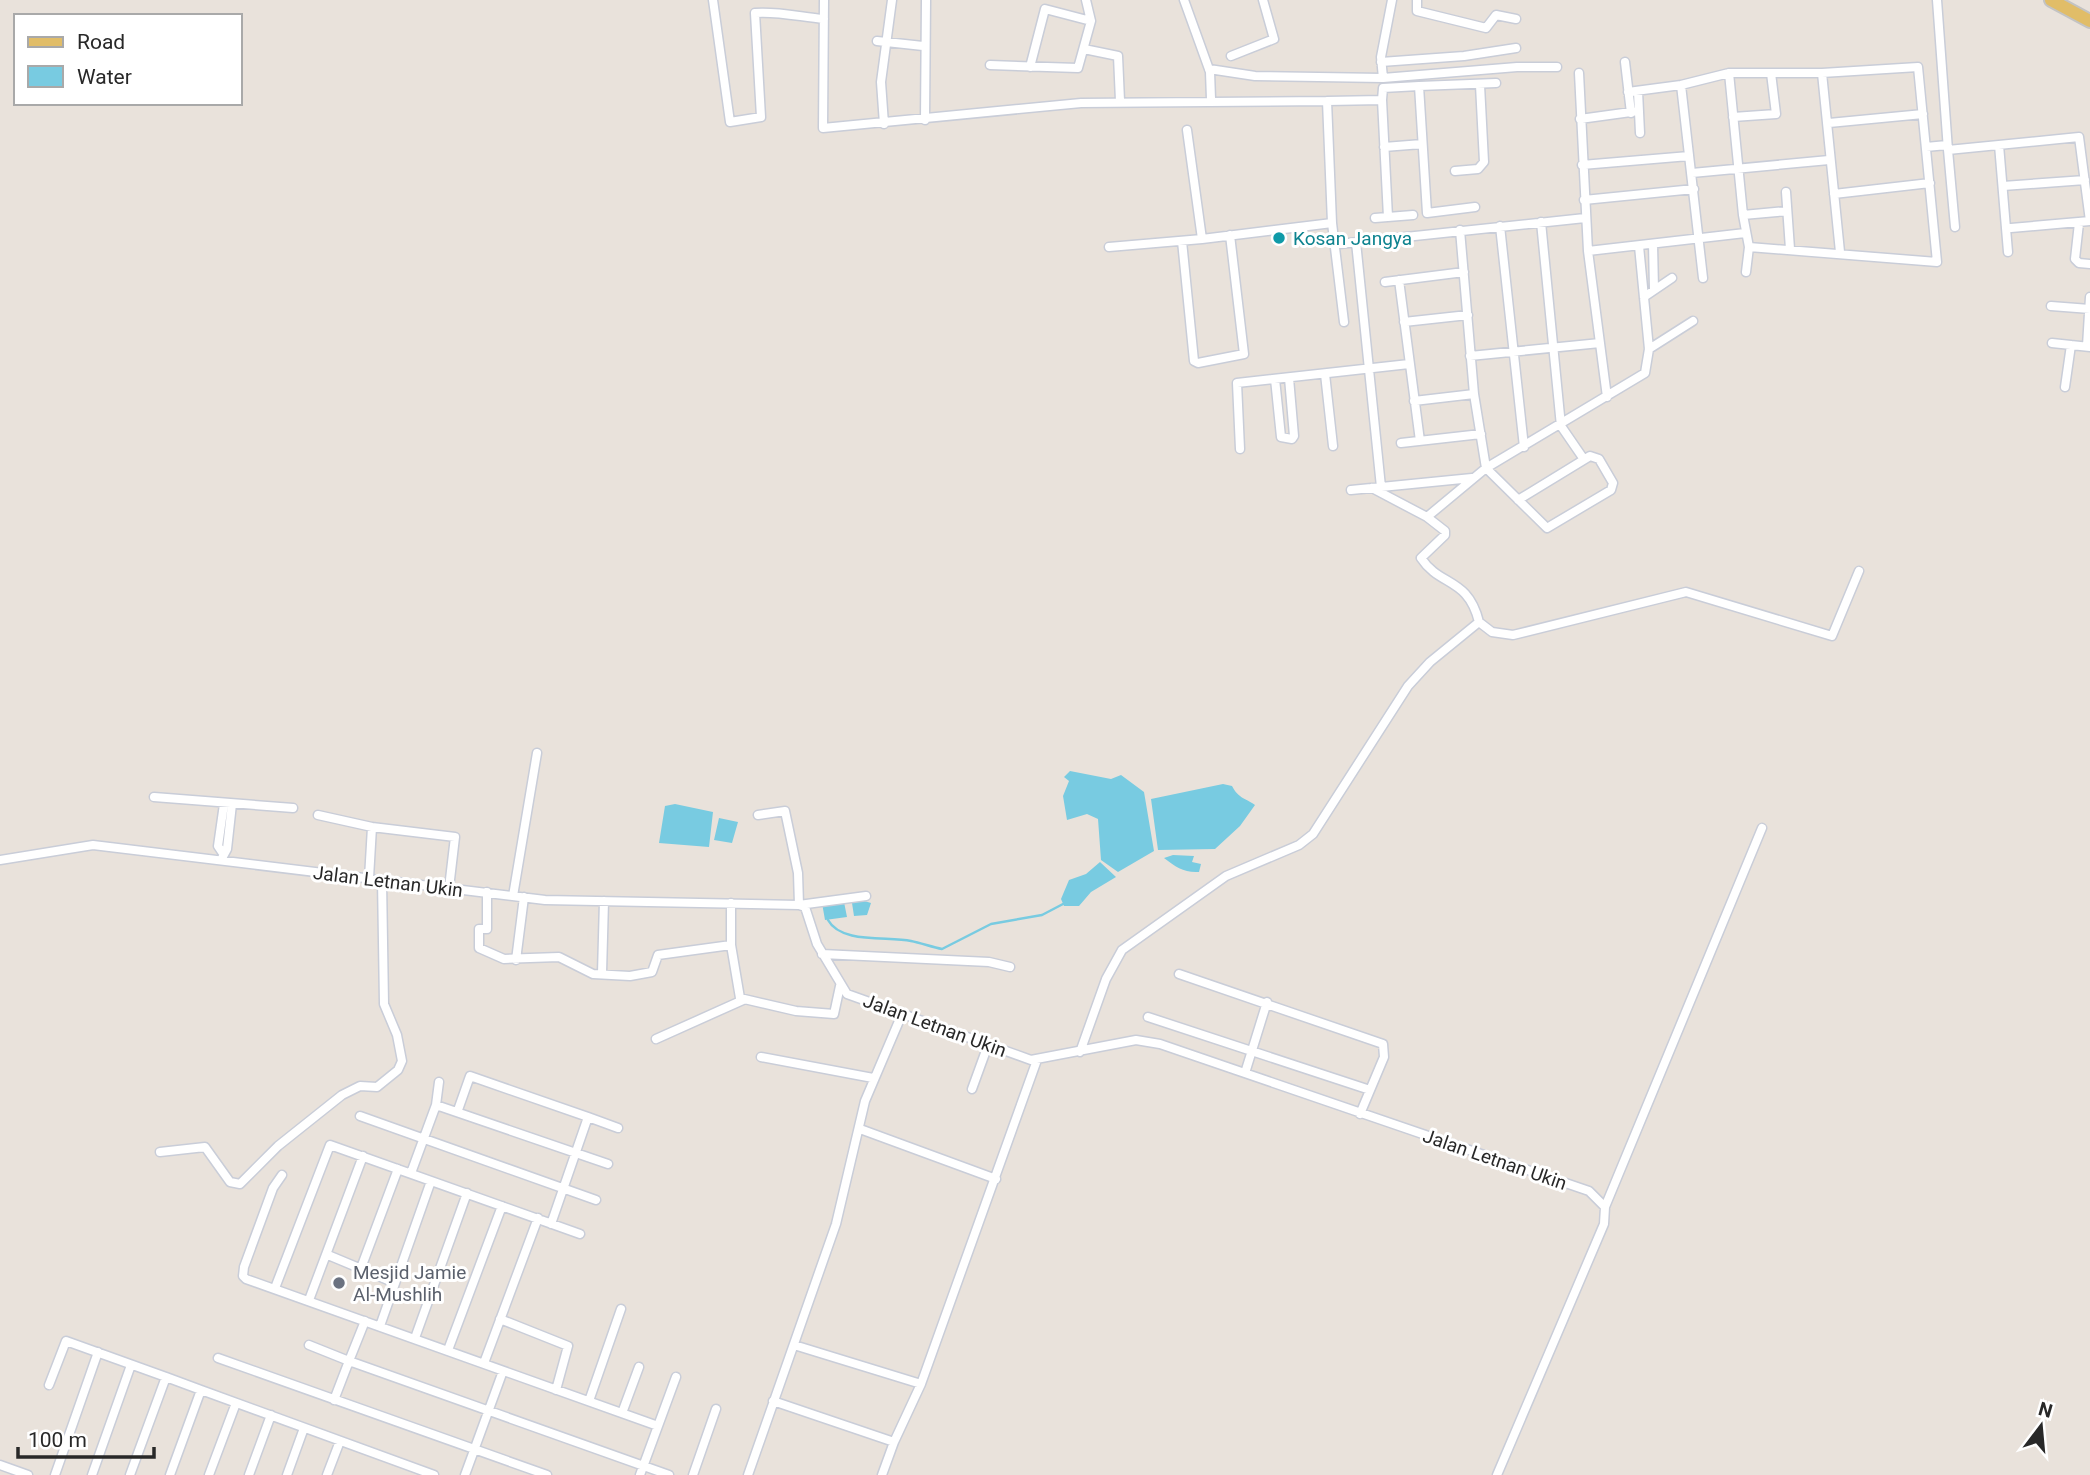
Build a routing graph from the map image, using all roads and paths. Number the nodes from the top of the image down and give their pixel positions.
1 (713, 0) edge
2 (824, 0) edge
3 (892, 0) edge
4 (1086, 0) edge
5 (1184, 0) edge
6 (1392, 0) edge
7 (1418, 0) edge
8 (1937, 0) edge
9 (2051, 0) edge
10 (926, 1) edge
11 (1266, 1) edge
12 (824, 19) junction
13 (1516, 19) dead end
14 (1091, 21) junction
15 (2090, 21) edge
16 (877, 41) dead end
17 (887, 42) junction
18 (923, 46) junction
19 (1516, 48) dead end
20 (1084, 49) junction
21 (1231, 56) dead end
22 (1381, 62) junction
23 (1625, 62) dead end
24 (990, 65) dead end
25 (1030, 67) junction
26 (1557, 67) dead end
27 (1209, 69) junction
28 (1579, 73) dead end
29 (1730, 73) junction
30 (1771, 73) junction
31 (1822, 73) junction
32 (1383, 78) junction
33 (1496, 83) dead end
34 (1480, 85) junction
35 (1681, 85) junction
36 (1419, 86) junction
37 (1638, 91) junction
38 (1628, 92) junction
39 (1211, 99) junction
40 (1327, 100) junction
41 (1382, 100) junction
42 (1120, 101) junction
43 (1634, 112) junction
44 (1923, 114) junction
45 (1733, 117) junction
46 (1580, 119) junction
47 (925, 120) junction
48 (1829, 123) junction
49 (884, 124) junction
50 (1187, 130) dead end
51 (1640, 133) dead end
52 (1422, 144) junction
53 (1999, 145) junction
54 (1384, 147) junction
55 (1926, 147) junction
56 (1948, 148) junction
57 (1689, 156) junction
58 (1829, 160) junction
59 (1582, 165) junction
60 (1739, 169) junction
61 (1455, 171) dead end
62 (1692, 173) junction
63 (2085, 180) junction
64 (1930, 183) junction
65 (2003, 186) junction
66 (1694, 189) junction
67 (1786, 192) dead end
68 (1834, 194) junction
69 (1584, 200) junction
70 (1475, 207) dead end
71 (1787, 211) junction
72 (1413, 215) dead end
73 (1743, 215) junction
74 (1388, 217) junction
75 (1375, 218) dead end
76 (1585, 218) junction
77 (2090, 221) edge
78 (1541, 222) junction
79 (1332, 223) junction
80 (2079, 223) junction
81 (1500, 226) junction
82 (1955, 227) dead end
83 (2011, 228) dead end
84 (1460, 230) junction
85 (1745, 233) junction
86 (1230, 235) junction
87 (1202, 239) junction
88 (1698, 239) junction
89 (1182, 241) junction
90 (1356, 242) junction
91 (1653, 243) junction
92 (1339, 244) dead end
93 (1639, 246) junction
94 (1109, 247) dead end
95 (1749, 247) junction
96 (1790, 249) junction
97 (1588, 251) junction
98 (1840, 252) junction
99 (2008, 252) dead end
100 (2090, 264) edge
101 (1464, 272) junction
102 (1746, 272) dead end
103 (1672, 278) dead end
104 (1703, 278) dead end
105 (1399, 280) junction
106 (1385, 282) dead end
107 (1654, 289) junction
108 (1644, 297) junction
109 (2090, 297) edge
110 (2051, 306) dead end
111 (2090, 309) edge
112 (1468, 315) junction
113 (1693, 321) dead end
114 (1344, 322) dead end
115 (1404, 322) junction
116 (1600, 343) junction
117 (2052, 344) dead end
118 (2071, 345) junction
119 (2088, 346) edge
120 (1553, 348) junction
121 (1649, 349) junction
122 (1513, 352) junction
123 (1470, 356) junction
124 (1409, 364) junction
125 (1371, 368) junction
126 (1325, 374) junction
127 (1289, 378) junction
128 (1275, 379) junction
129 (2065, 387) dead end
130 (1475, 394) junction
131 (1607, 397) junction
132 (1414, 401) junction
133 (1561, 425) junction
134 (1480, 434) junction
135 (1420, 441) junction
136 (1401, 443) dead end
137 (1333, 446) dead end
138 (1524, 447) junction
139 (1240, 449) dead end
140 (1583, 458) junction
141 (1486, 468) junction
142 (1472, 478) junction
143 (1381, 487) junction
144 (1372, 488) junction
145 (1351, 490) dead end
146 (1518, 500) junction
147 (1427, 517) junction
148 (1858, 571) dead end
149 (1479, 622) junction
150 (537, 753) dead end
151 (154, 797) dead end
152 (228, 804) junction
153 (293, 807) dead end
154 (318, 815) dead end
155 (758, 815) dead end
156 (372, 827) junction
157 (1762, 828) dead end
158 (222, 856) junction
159 (0, 860) edge
160 (369, 878) junction
161 (383, 880) junction
162 (449, 888) junction
163 (487, 892) junction
164 (513, 896) junction
165 (866, 896) dead end
166 (524, 897) junction
167 (604, 901) junction
168 (732, 903) junction
169 (799, 905) junction
170 (731, 945) junction
171 (822, 954) junction
172 (516, 960) junction
173 (1010, 967) dead end
174 (602, 973) junction
175 (1179, 974) dead end
176 (840, 986) junction
177 (743, 1000) junction
178 (1268, 1002) junction
179 (902, 1014) junction
180 (1148, 1017) dead end
181 (656, 1039) dead end
182 (988, 1045) junction
183 (1080, 1052) junction
184 (1252, 1052) junction
185 (761, 1057) dead end
186 (1037, 1060) junction
187 (1245, 1073) junction
188 (873, 1078) junction
189 (439, 1082) dead end
190 (972, 1089) dead end
191 (1370, 1090) junction
192 (436, 1105) junction
193 (458, 1110) junction
194 (1360, 1114) junction
195 (360, 1115) dead end
196 (588, 1118) junction
197 (618, 1128) dead end
198 (860, 1129) junction
199 (423, 1138) junction
200 (160, 1152) dead end
201 (575, 1153) junction
202 (363, 1156) junction
203 (608, 1164) dead end
204 (398, 1169) junction
205 (411, 1173) junction
206 (282, 1175) dead end
207 (996, 1179) junction
208 (431, 1181) junction
209 (563, 1189) junction
210 (467, 1194) junction
211 (596, 1200) dead end
212 (502, 1206) junction
213 (1605, 1207) junction
214 (538, 1218) junction
215 (551, 1224) junction
216 (580, 1234) dead end
217 (328, 1255) junction
218 (361, 1268) junction
219 (395, 1283) junction
220 (275, 1288) junction
221 (309, 1300) junction
222 (621, 1309) dead end
223 (500, 1319) junction
224 (365, 1321) junction
225 (380, 1326) junction
226 (415, 1338) junction
227 (309, 1345) dead end
228 (794, 1345) junction
229 (448, 1350) junction
230 (98, 1352) junction
231 (218, 1358) dead end
232 (349, 1361) junction
233 (484, 1363) junction
234 (131, 1365) junction
235 (639, 1367) dead end
236 (503, 1371) junction
237 (166, 1377) junction
238 (676, 1377) dead end
239 (921, 1384) junction
240 (49, 1385) dead end
241 (201, 1390) junction
242 (556, 1390) junction
243 (334, 1400) junction
244 (589, 1401) junction
245 (773, 1401) junction
246 (236, 1403) junction
247 (716, 1409) dead end
248 (487, 1410) junction
249 (622, 1413) junction
250 (271, 1415) junction
251 (658, 1426) junction
252 (304, 1428) junction
253 (340, 1441) junction
254 (894, 1442) junction
255 (474, 1449) junction
256 (0, 1465) edge
257 (644, 1465) junction
258 (16, 1473) edge
259 (28, 1475) edge
260 (55, 1475) edge
261 (92, 1475) edge
262 (130, 1475) edge
263 (170, 1475) edge
264 (209, 1475) edge
265 (249, 1475) edge
266 (287, 1475) edge
267 (327, 1475) edge
268 (434, 1475) edge
269 (465, 1475) edge
270 (547, 1475) edge
271 (640, 1475) edge
272 (668, 1475) edge
273 (693, 1475) edge
274 (748, 1475) edge
275 (883, 1475) edge
276 (1497, 1475) edge

1 - 12 street
2 - 12 street
3 - 17 street
4 - 14 street
5 - 27 street
6 - 22 street
7 - 13 street
8 - 56 street
9 - 15 main road
10 - 18 street
11 - 21 street
12 - 49 street
14 - 20 street
14 - 25 street
16 - 17 street
17 - 18 street
17 - 49 street
18 - 47 street
19 - 22 street
20 - 25 street
20 - 42 street
22 - 32 street
23 - 38 street
24 - 25 street
26 - 32 street
27 - 32 street
27 - 39 street
28 - 46 street
29 - 30 street
29 - 35 street
29 - 45 street
30 - 31 street
30 - 45 street
31 - 44 street
31 - 48 street
33 - 34 street
34 - 36 street
34 - 61 street
35 - 37 street
35 - 57 street
36 - 41 street
36 - 52 street
37 - 38 street
37 - 43 street
38 - 43 street
39 - 40 street
39 - 42 street
40 - 41 street
40 - 79 street
41 - 54 street
42 - 47 street
43 - 46 street
43 - 51 street
44 - 48 street
44 - 55 street
45 - 60 street
46 - 59 street
47 - 49 street
48 - 58 street
50 - 87 street
52 - 54 street
52 - 70 street
53 - 56 street
53 - 63 street
53 - 65 street
54 - 74 street
55 - 56 street
55 - 64 street
56 - 82 street
57 - 59 street
57 - 62 street
58 - 60 street
58 - 68 street
59 - 69 street
60 - 62 street
60 - 73 street
62 - 66 street
63 - 65 street
63 - 77 street
64 - 68 street
64 - 98 street
65 - 99 street
66 - 69 street
66 - 88 street
67 - 71 street
68 - 98 street
69 - 76 street
71 - 73 street
71 - 96 street
72 - 74 street
73 - 85 street
74 - 75 street
76 - 78 street
76 - 97 street
77 - 80 street
78 - 81 street
78 - 120 street
79 - 86 street
79 - 114 street
80 - 83 street
80 - 100 street
81 - 84 street
81 - 122 street
84 - 90 street
84 - 101 street
85 - 88 street
85 - 95 street
86 - 87 street
86 - 89 street
87 - 89 street
88 - 91 street
88 - 104 street
89 - 94 street
90 - 92 street
90 - 125 street
91 - 93 street
91 - 107 street
93 - 97 street
93 - 108 street
95 - 96 street
95 - 102 street
96 - 98 street
97 - 116 street
101 - 105 street
101 - 112 street
103 - 107 street
105 - 106 street
105 - 115 street
107 - 108 street
108 - 121 street
109 - 111 street
110 - 111 street
111 - 119 street
112 - 115 street
112 - 123 street
113 - 121 street
115 - 124 street
116 - 120 street
116 - 131 street
117 - 118 street
118 - 119 street
118 - 129 street
120 - 122 street
120 - 133 street
121 - 131 street
122 - 123 street
122 - 138 street
123 - 130 street
124 - 125 street
124 - 132 street
125 - 126 street
125 - 143 street
126 - 127 street
126 - 137 street
127 - 128 street
127 - 128 street
128 - 139 street
130 - 132 street
130 - 134 street
131 - 133 street
132 - 135 street
133 - 138 street
133 - 140 street
134 - 135 street
134 - 141 street
135 - 136 street
138 - 141 street
140 - 146 street
140 - 146 street
141 - 142 street
141 - 146 street
142 - 143 street
142 - 147 street
143 - 144 street
144 - 145 street
144 - 147 street
147 - 149 street
148 - 149 street
149 - 183 street
150 - 164 street
151 - 152 street
152 - 153 street
152 - 158 street
154 - 156 street
155 - 169 street
156 - 160 street
156 - 162 street
157 - 213 street
158 - 159 street, Jalan Letnan Ukin
158 - 160 street, Jalan Letnan Ukin
160 - 161 street, Jalan Letnan Ukin
161 - 162 street, Jalan Letnan Ukin
161 - 200 street
162 - 163 street, Jalan Letnan Ukin
163 - 164 street, Jalan Letnan Ukin
163 - 172 street
164 - 166 street, Jalan Letnan Ukin
165 - 169 street
166 - 167 street, Jalan Letnan Ukin
166 - 172 street
167 - 168 street, Jalan Letnan Ukin
167 - 174 street
168 - 169 street, Jalan Letnan Ukin
168 - 170 street
169 - 171 street, Jalan Letnan Ukin
170 - 174 street
170 - 177 street
171 - 173 street
171 - 176 street, Jalan Letnan Ukin
172 - 174 street
175 - 178 street
176 - 177 street
176 - 179 street, Jalan Letnan Ukin
177 - 181 street
178 - 184 street
178 - 191 street
179 - 182 street, Jalan Letnan Ukin
179 - 188 street
180 - 184 street
182 - 186 street, Jalan Letnan Ukin
182 - 190 street
183 - 186 street, Jalan Letnan Ukin
183 - 187 street, Jalan Letnan Ukin
184 - 187 street
184 - 191 street
185 - 188 street
186 - 207 street
187 - 194 street, Jalan Letnan Ukin
188 - 198 street
189 - 192 street
191 - 194 street
192 - 193 street
192 - 199 street
193 - 196 street
193 - 201 street
194 - 213 street, Jalan Letnan Ukin
195 - 199 street
196 - 197 street
196 - 201 street
198 - 207 street
198 - 228 street
199 - 205 street
199 - 209 street
201 - 203 street
201 - 209 street
202 - 204 street
202 - 217 street
202 - 220 street
204 - 205 street
204 - 218 street
205 - 208 street
206 - 220 street
207 - 239 street
208 - 210 street
208 - 219 street
209 - 211 street
209 - 215 street
210 - 212 street
210 - 226 street
212 - 214 street
212 - 229 street
213 - 276 street
214 - 215 street
214 - 223 street
215 - 216 street
217 - 218 street
217 - 221 street
218 - 219 street
219 - 225 street
220 - 221 street
221 - 224 street
222 - 244 street
223 - 233 street
223 - 242 street
224 - 225 street
224 - 232 street
225 - 226 street
226 - 229 street
227 - 232 street
228 - 239 street
228 - 245 street
229 - 233 street
230 - 234 street
230 - 240 street
230 - 260 street
231 - 243 street
232 - 243 street
232 - 248 street
233 - 236 street
234 - 237 street
234 - 261 street
235 - 249 street
236 - 242 street
236 - 248 street
237 - 241 street
237 - 262 street
238 - 251 street
239 - 254 street
241 - 246 street
241 - 263 street
242 - 244 street
243 - 255 street
244 - 249 street
245 - 254 street
245 - 274 street
246 - 250 street
246 - 264 street
247 - 273 street
248 - 255 street
248 - 257 street
249 - 251 street
250 - 252 street
250 - 265 street
251 - 257 street
252 - 253 street
252 - 266 street
253 - 267 street
253 - 268 street
254 - 275 street
255 - 269 street
255 - 270 street
256 - 258 street
257 - 271 street
257 - 272 street
258 - 259 street

